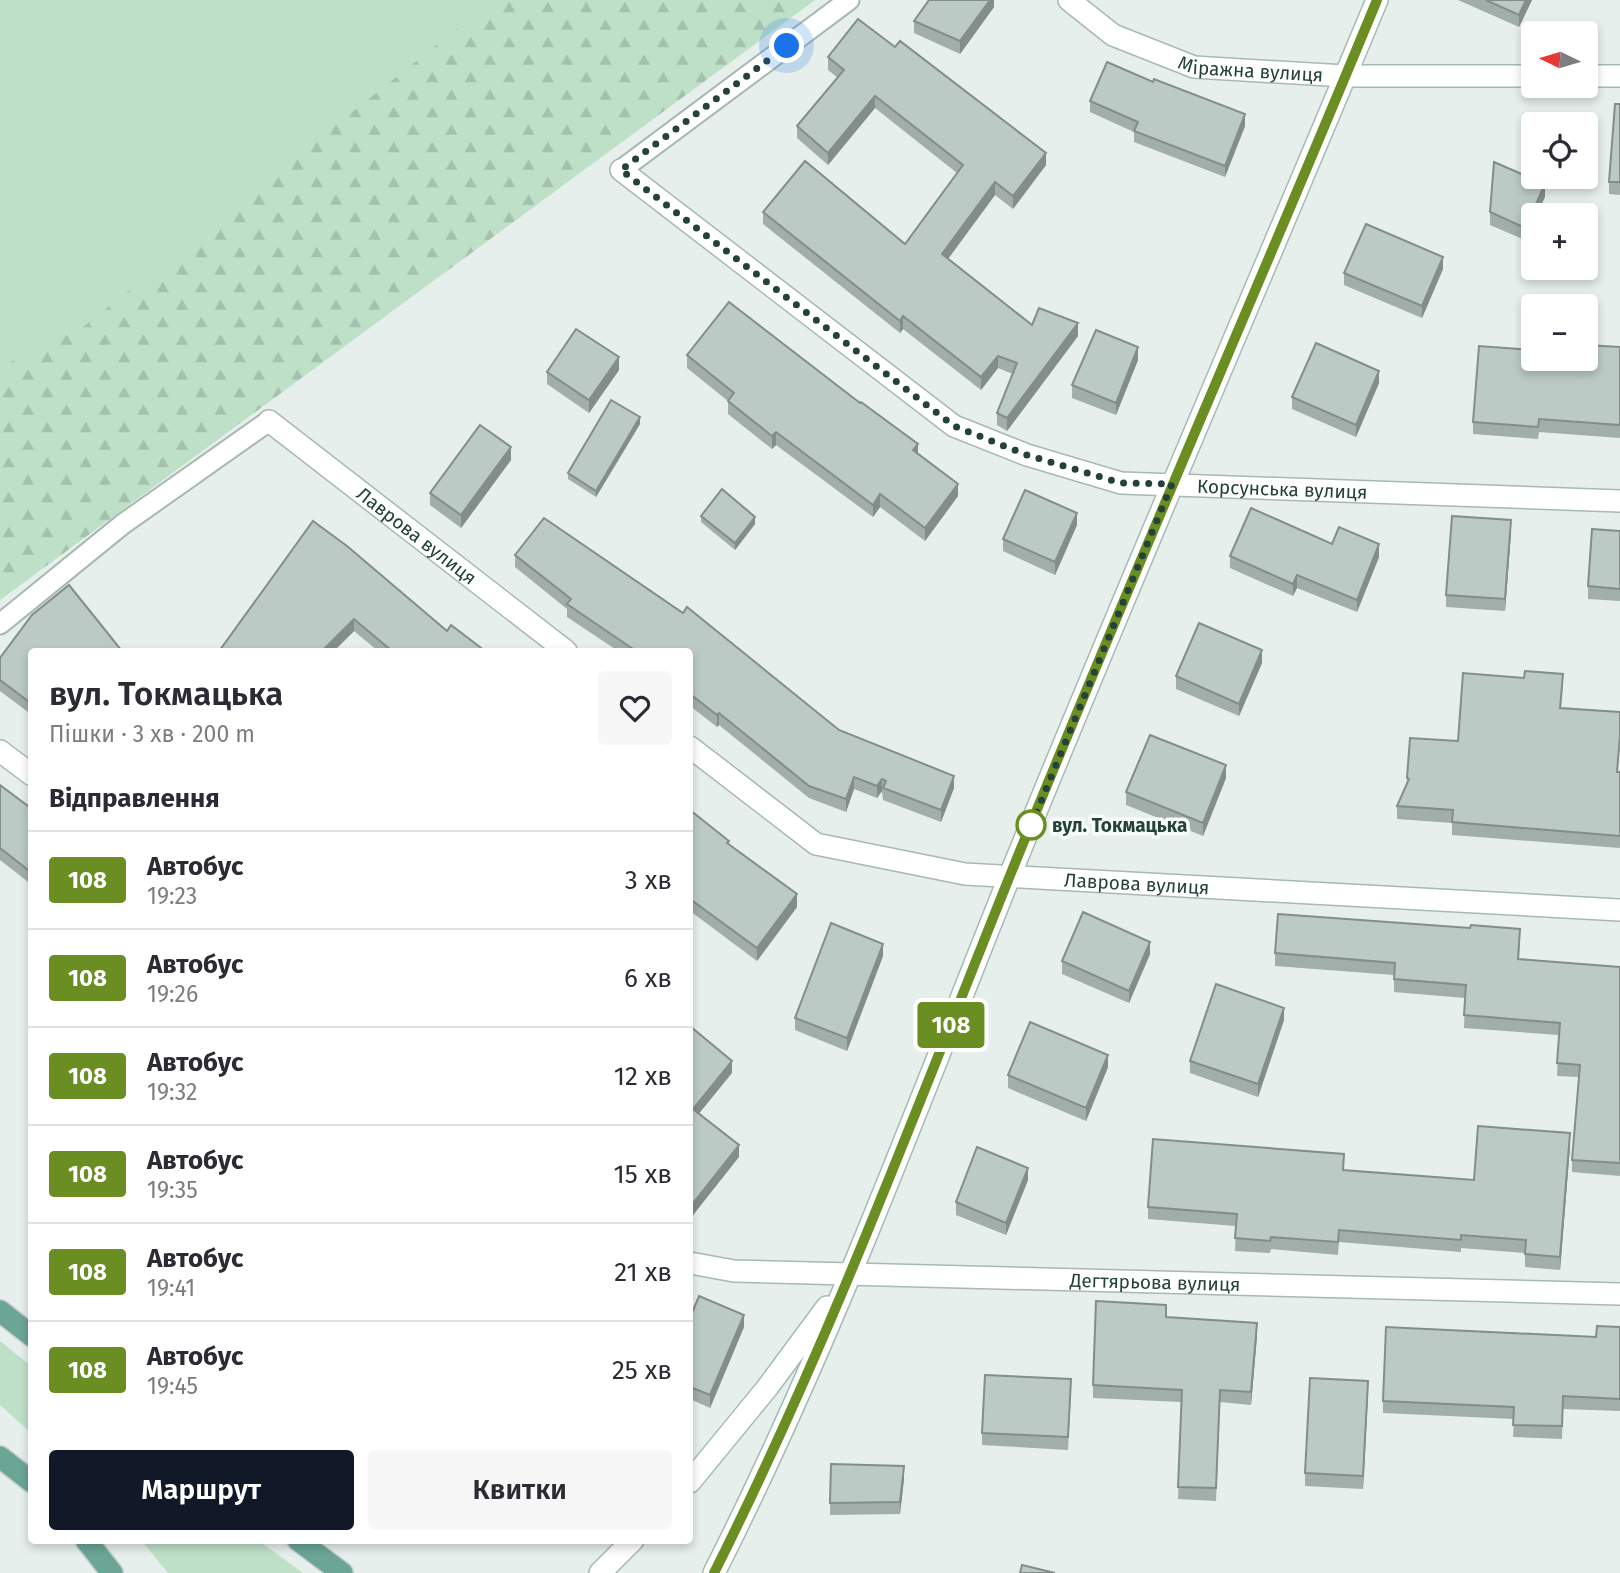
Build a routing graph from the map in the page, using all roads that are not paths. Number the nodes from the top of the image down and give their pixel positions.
1 (849, 0) edge
2 (1069, 0) edge
3 (1377, 0) edge
4 (1345, 76) junction
5 (1521, 76) edge
6 (1598, 76) edge
7 (1620, 76) edge
8 (621, 170) joint
9 (269, 421) joint
10 (1172, 484) junction
11 (1620, 501) edge
12 (0, 624) edge
13 (562, 648) edge
14 (693, 749) edge
15 (0, 751) edge
16 (28, 772) edge
17 (1010, 877) junction
18 (1620, 910) edge
19 (693, 1264) edge
20 (851, 1275) junction
21 (1620, 1294) edge
22 (0, 1311) edge
23 (28, 1333) edge
24 (0, 1457) edge
25 (693, 1478) edge
26 (28, 1479) edge
27 (89, 1544) edge
28 (303, 1544) edge
29 (630, 1544) edge
30 (112, 1573) edge
31 (342, 1573) edge
32 (600, 1573) edge
33 (714, 1573) edge

1 - 8 lane
2 - 4 street, Міражна вулиця
3 - 4 street
4 - 5 street, Міражна вулиця
4 - 10 street
6 - 7 street
8 - 10 street, Корсунська вулиця
9 - 12 lane
9 - 13 street, Лаврова вулиця
10 - 11 street, Корсунська вулиця
10 - 17 street
14 - 17 street, Лаврова вулиця
15 - 16 street
17 - 18 street, Лаврова вулиця
17 - 20 street
19 - 20 street, Дегтярьова вулиця
20 - 21 street, Дегтярьова вулиця
20 - 25 street
20 - 33 street
22 - 23 main road
24 - 26 main road
27 - 30 main road
28 - 31 main road
29 - 32 street

